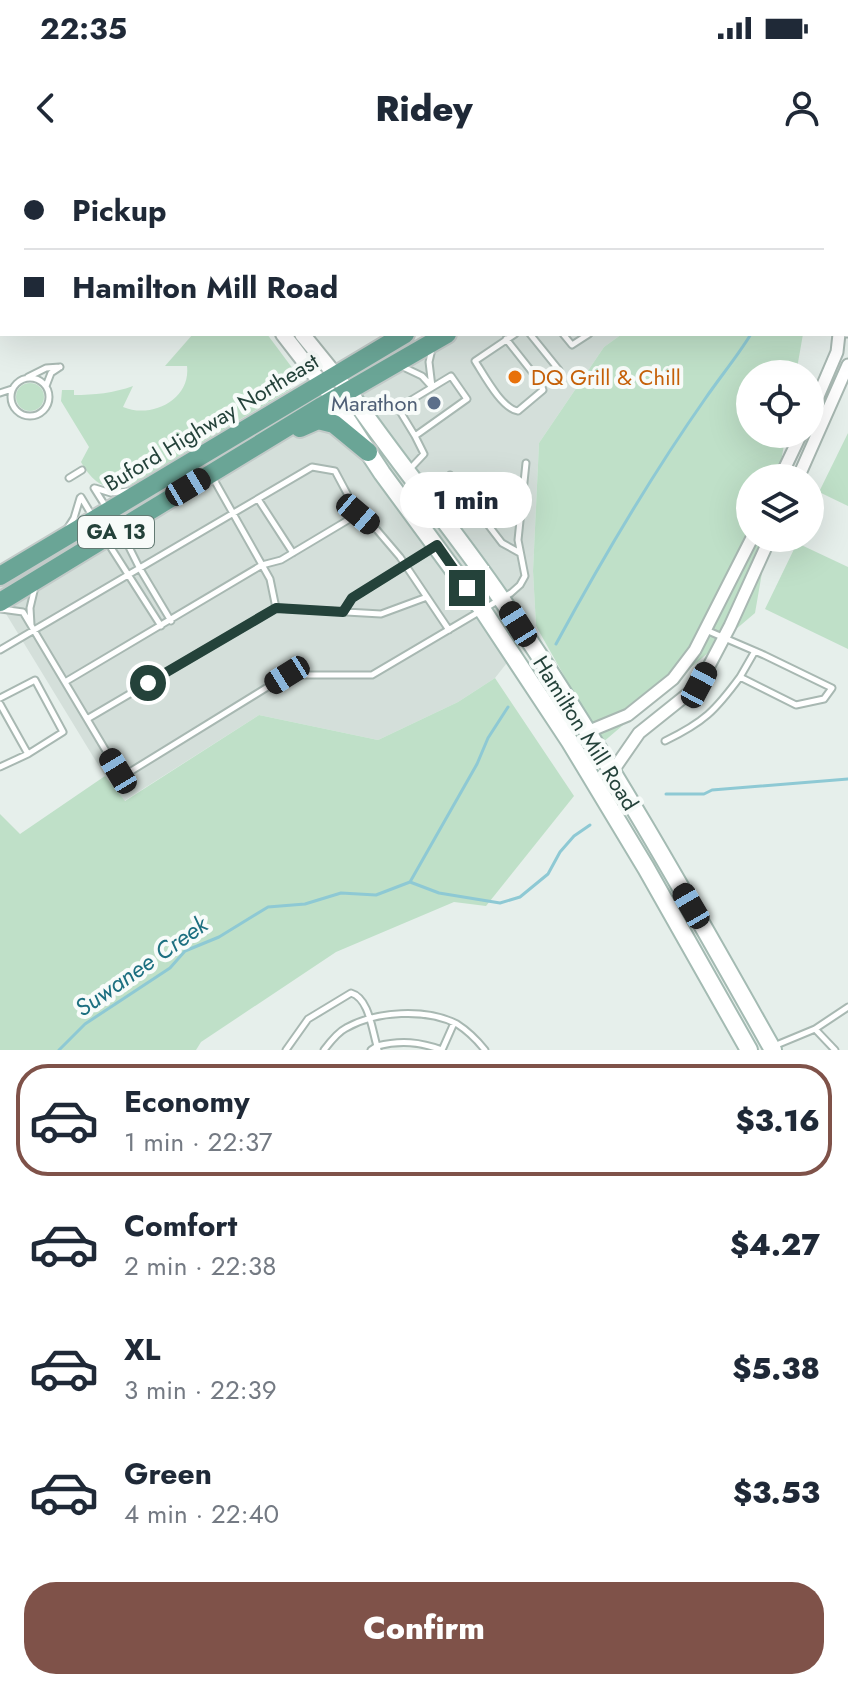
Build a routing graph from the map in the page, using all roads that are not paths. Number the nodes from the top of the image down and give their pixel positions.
1 (285, 336) edge
2 (303, 336) edge
3 (402, 336) edge
4 (511, 336) edge
5 (532, 336) edge
6 (565, 336) edge
7 (586, 336) edge
8 (839, 336) edge
9 (441, 338) edge
10 (506, 339) junction
11 (396, 364) junction
12 (848, 365) edge
13 (559, 370) dead end
14 (26, 379) junction
15 (328, 380) junction
16 (824, 382) edge
17 (46, 387) junction
18 (432, 387) junction
19 (13, 388) junction
20 (0, 393) edge
21 (341, 396) junction
22 (0, 400) edge
23 (11, 402) junction
24 (415, 436) junction
25 (264, 442) junction
26 (368, 452) junction
27 (526, 463) dead end
28 (804, 464) edge
29 (82, 470) dead end
30 (408, 471) junction
31 (211, 474) junction
32 (450, 475) dead end
33 (69, 478) dead end
34 (149, 488) junction
35 (258, 499) junction
36 (233, 514) junction
37 (358, 514) junction
38 (102, 516) junction
39 (113, 534) junction
40 (59, 541) junction
41 (437, 545) junction
42 (745, 552) edge
43 (763, 552) edge
44 (293, 553) junction
45 (521, 553) junction
46 (262, 565) junction
47 (406, 566) junction
48 (140, 569) junction
49 (129, 575) junction
50 (0, 576) edge
51 (37, 581) junction
52 (427, 597) junction
53 (501, 598) junction
54 (0, 602) edge
55 (276, 608) junction
56 (0, 609) edge
57 (482, 609) junction
58 (343, 612) junction
59 (171, 621) junction
60 (161, 626) junction
61 (33, 629) junction
62 (449, 630) junction
63 (705, 630) junction
64 (724, 637) junction
65 (0, 650) edge
66 (755, 651) junction
67 (740, 677) junction
68 (65, 682) junction
69 (0, 698) edge
70 (0, 704) edge
71 (87, 719) junction
72 (587, 732) junction
73 (665, 741) dead end
74 (28, 754) junction
75 (0, 767) edge
76 (612, 772) junction
77 (848, 1007) edge
78 (369, 1018) junction
79 (454, 1023) junction
80 (815, 1029) junction
81 (378, 1048) edge
82 (770, 1049) edge
83 (286, 1050) edge
84 (324, 1050) edge
85 (371, 1050) edge
86 (485, 1050) edge
87 (749, 1050) edge
88 (835, 1050) edge

1 - 15 street
2 - 15 street
3 - 15 main road, Buford Highway Northeast / GA 13
4 - 10 lane
5 - 13 lane
6 - 7 lane
8 - 16 street
9 - 11 main road, Buford Highway Northeast / GA 13
9 - 18 lane
10 - 10 lane
11 - 18 lane
11 - 21 main road, Buford Highway Northeast / GA 13
12 - 28 street
14 - 17 lane
14 - 17 lane
14 - 19 lane
15 - 21 street
15 - 34 main road, Buford Highway Northeast / GA 13
17 - 23 lane
18 - 24 lane
18 - 24 lane
19 - 20 lane
19 - 23 lane
21 - 25 main road, Buford Highway Northeast / GA 13
21 - 26 main road, Hamilton Mill Road
21 - 30 main road, Hamilton Mill Road
22 - 23 lane
24 - 30 lane
25 - 26 main road
25 - 31 main road, Buford Highway Northeast / GA 13
26 - 41 main road, Hamilton Mill Road
27 - 45 lane
29 - 33 lane
30 - 53 main road, Hamilton Mill Road
31 - 36 lane
31 - 39 main road, Buford Highway Northeast / GA 13
32 - 45 lane
34 - 38 main road, Buford Highway Northeast / GA 13
34 - 38 lane
35 - 36 lane
35 - 37 lane
35 - 44 lane
36 - 46 lane
36 - 48 lane
37 - 44 lane
37 - 47 lane
38 - 39 lane
38 - 39 lane
38 - 40 main road, Buford Highway Northeast / GA 13
38 - 40 lane
39 - 48 lane
39 - 49 lane
39 - 51 main road, Buford Highway Northeast / GA 13
40 - 50 main road, Buford Highway Northeast / GA 13
41 - 47 lane
41 - 57 main road, Hamilton Mill Road
42 - 63 street
43 - 64 street
44 - 46 lane
45 - 53 lane
46 - 55 lane
46 - 59 lane
47 - 52 lane
47 - 58 lane
48 - 49 lane
48 - 59 lane
49 - 60 lane
49 - 61 lane
51 - 54 main road, Buford Highway Northeast / GA 13
51 - 61 lane
52 - 58 lane
52 - 62 lane
53 - 57 lane
53 - 72 main road, Hamilton Mill Road
55 - 58 lane
55 - 71 lane
56 - 61 lane
57 - 62 lane
57 - 87 main road, Hamilton Mill Road
59 - 60 lane
60 - 68 lane
61 - 65 lane
61 - 68 lane
62 - 71 lane
63 - 64 lane
63 - 72 street
64 - 66 lane
64 - 76 street
66 - 67 lane
66 - 67 lane
67 - 73 lane
68 - 71 lane
69 - 74 lane
70 - 74 lane
72 - 76 main road, Hamilton Mill Road
74 - 75 lane
76 - 82 main road, Hamilton Mill Road
77 - 80 lane
78 - 79 lane
78 - 81 lane
78 - 83 lane
78 - 84 lane
79 - 81 lane
79 - 86 lane
80 - 82 lane
80 - 88 lane
81 - 85 lane

